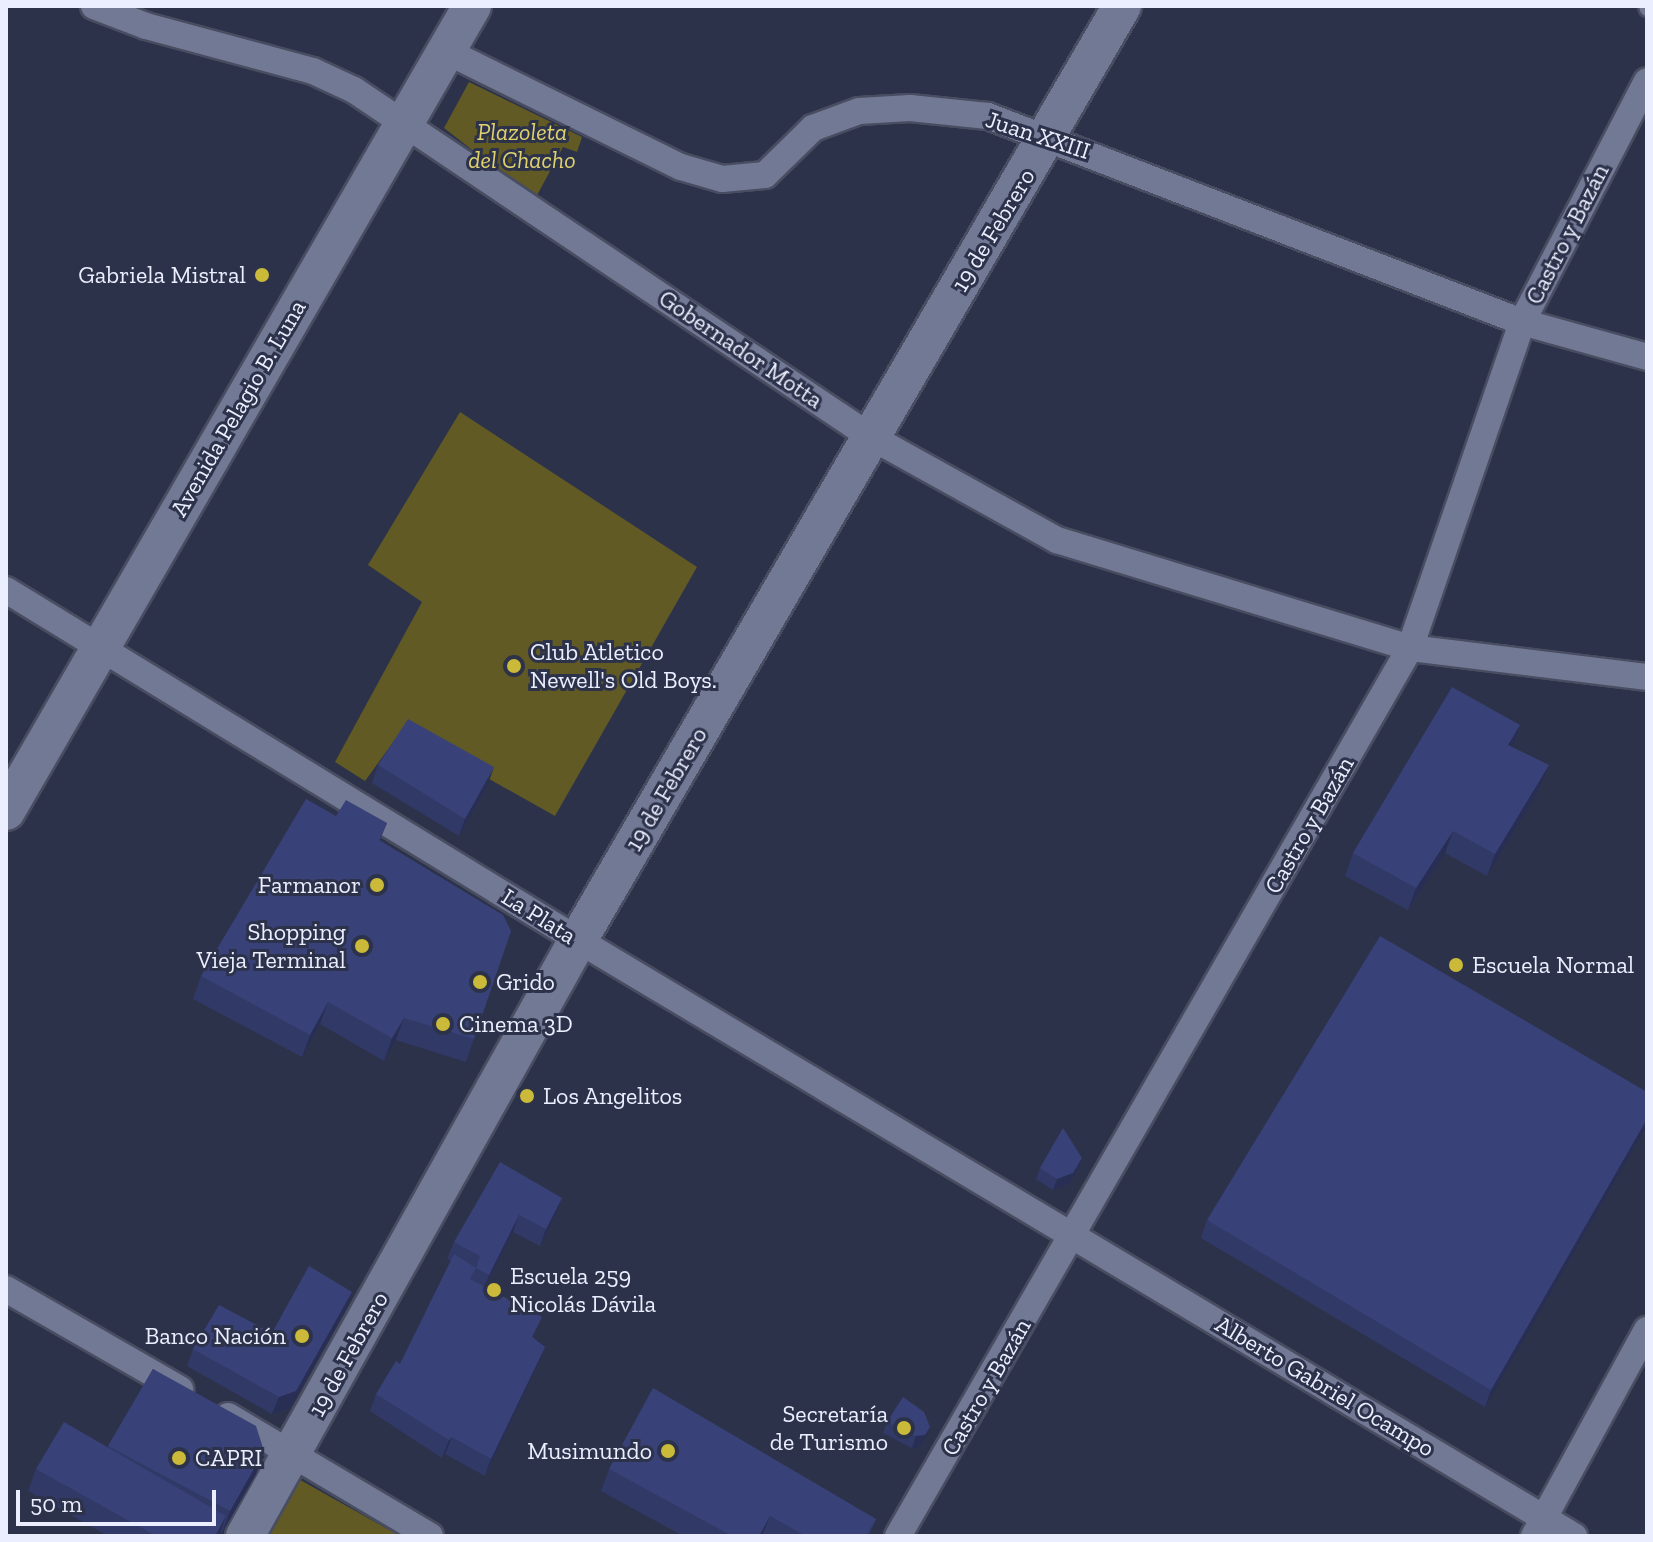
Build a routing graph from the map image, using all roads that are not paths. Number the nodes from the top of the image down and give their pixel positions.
1 (94, 6) edge
2 (472, 6) edge
3 (1122, 6) edge
4 (446, 51) junction
5 (1647, 81) edge
6 (404, 123) junction
7 (1049, 136) junction
8 (1522, 322) junction
9 (1647, 357) edge
10 (871, 437) junction
11 (6, 590) edge
12 (99, 646) junction
13 (1410, 648) junction
14 (1647, 677) edge
15 (6, 811) edge
16 (578, 940) junction
17 (1075, 1235) junction
18 (6, 1289) edge
19 (1647, 1330) edge
20 (293, 1453) junction
21 (1539, 1527) edge
22 (245, 1536) edge
23 (430, 1536) edge
24 (898, 1536) edge
25 (1574, 1536) edge

1 - 6 street, Gobernador Motta
2 - 4 main road, Avenida Pelagio B. Luna
3 - 7 main road, 19 de Febrero
4 - 6 main road, Avenida Pelagio B. Luna
4 - 7 street, Juan XXIII
5 - 8 street, Castro y Bazán
6 - 10 street, Gobernador Motta
6 - 12 main road, Avenida Pelagio B. Luna
7 - 8 street, Juan XXIII
7 - 10 main road, 19 de Febrero
8 - 9 street, Juan XXIII
8 - 13 street, Castro y Bazán
10 - 13 street, Gobernador Motta
10 - 16 main road, 19 de Febrero
11 - 12 street, La Plata
12 - 15 main road, Avenida Pelagio B. Luna
12 - 16 street, La Plata
13 - 14 street, Gobernador Motta
13 - 17 street, Castro y Bazán
16 - 17 street, La Plata
16 - 20 main road, 19 de Febrero
17 - 21 street, Alberto Gabriel Ocampo
17 - 24 street, Castro y Bazán
18 - 20 street
19 - 21 street
20 - 22 main road, 19 de Febrero
20 - 23 street
21 - 25 street, Alberto Gabriel Ocampo

